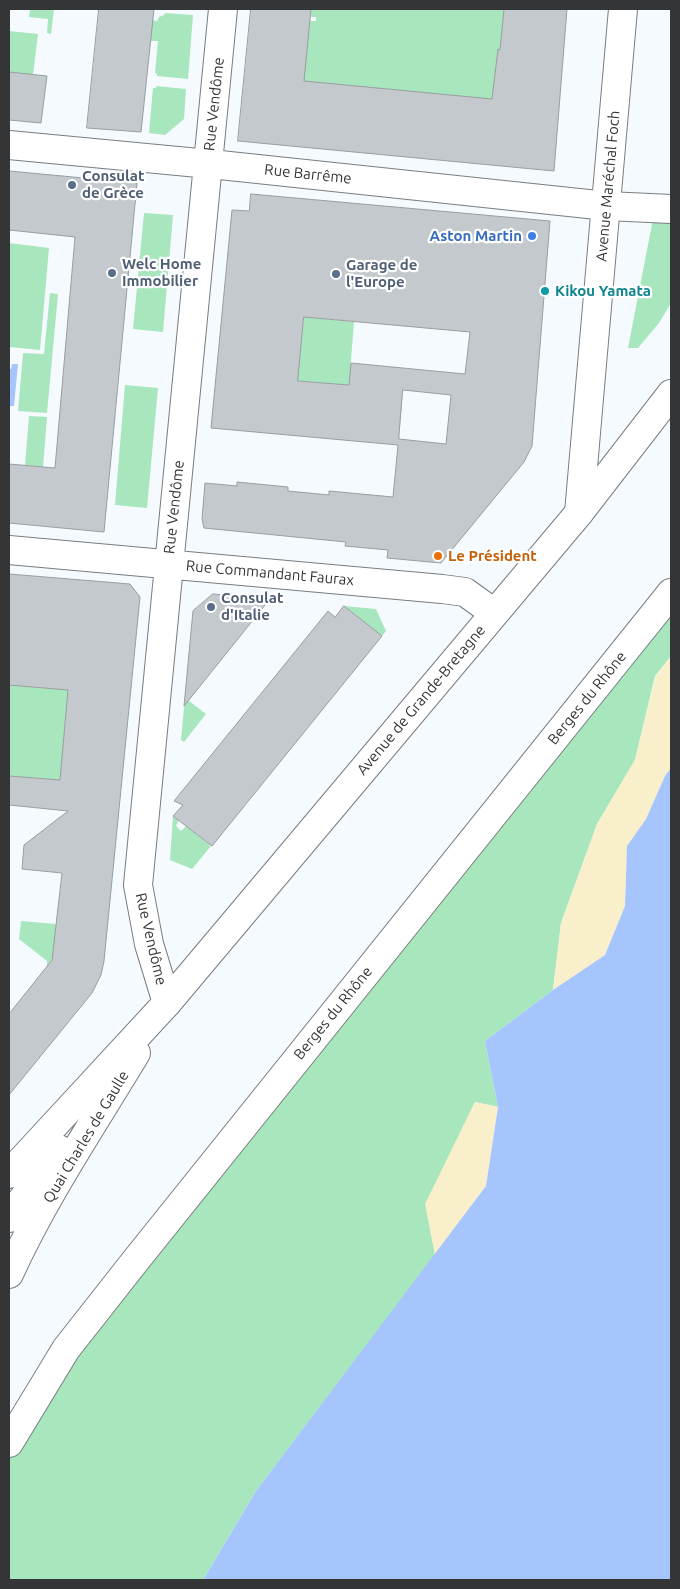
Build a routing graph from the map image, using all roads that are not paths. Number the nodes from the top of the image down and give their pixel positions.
1 (223, 9) edge
2 (623, 9) edge
3 (9, 145) edge
4 (208, 164) junction
5 (607, 206) junction
6 (671, 209) edge
7 (671, 394) edge
8 (579, 513) junction
9 (9, 550) edge
10 (169, 564) junction
11 (671, 593) edge
12 (494, 613) junction
13 (167, 1003) junction
14 (9, 1174) edge
15 (9, 1218) edge
16 (9, 1274) edge
17 (9, 1443) edge

1 - 4 street, Rue Vendôme
2 - 5 street, Avenue Maréchal Foch
3 - 4 street, Rue Barrême
4 - 5 street, Rue Barrême
4 - 10 street, Rue Vendôme
5 - 6 street, Rue Barrême
5 - 8 street, Avenue Maréchal Foch
7 - 8 street, Avenue de Grande-Bretagne
8 - 12 street, Avenue de Grande-Bretagne
9 - 10 street, Rue Commandant Faurax
10 - 12 street, Rue Commandant Faurax
10 - 13 street, Rue Vendôme
11 - 17 street, Berges du Rhône
12 - 13 street, Avenue de Grande-Bretagne
13 - 14 street, Avenue de Grande-Bretagne
13 - 15 street, Avenue de Grande-Bretagne
13 - 16 street, Quai Charles de Gaulle

